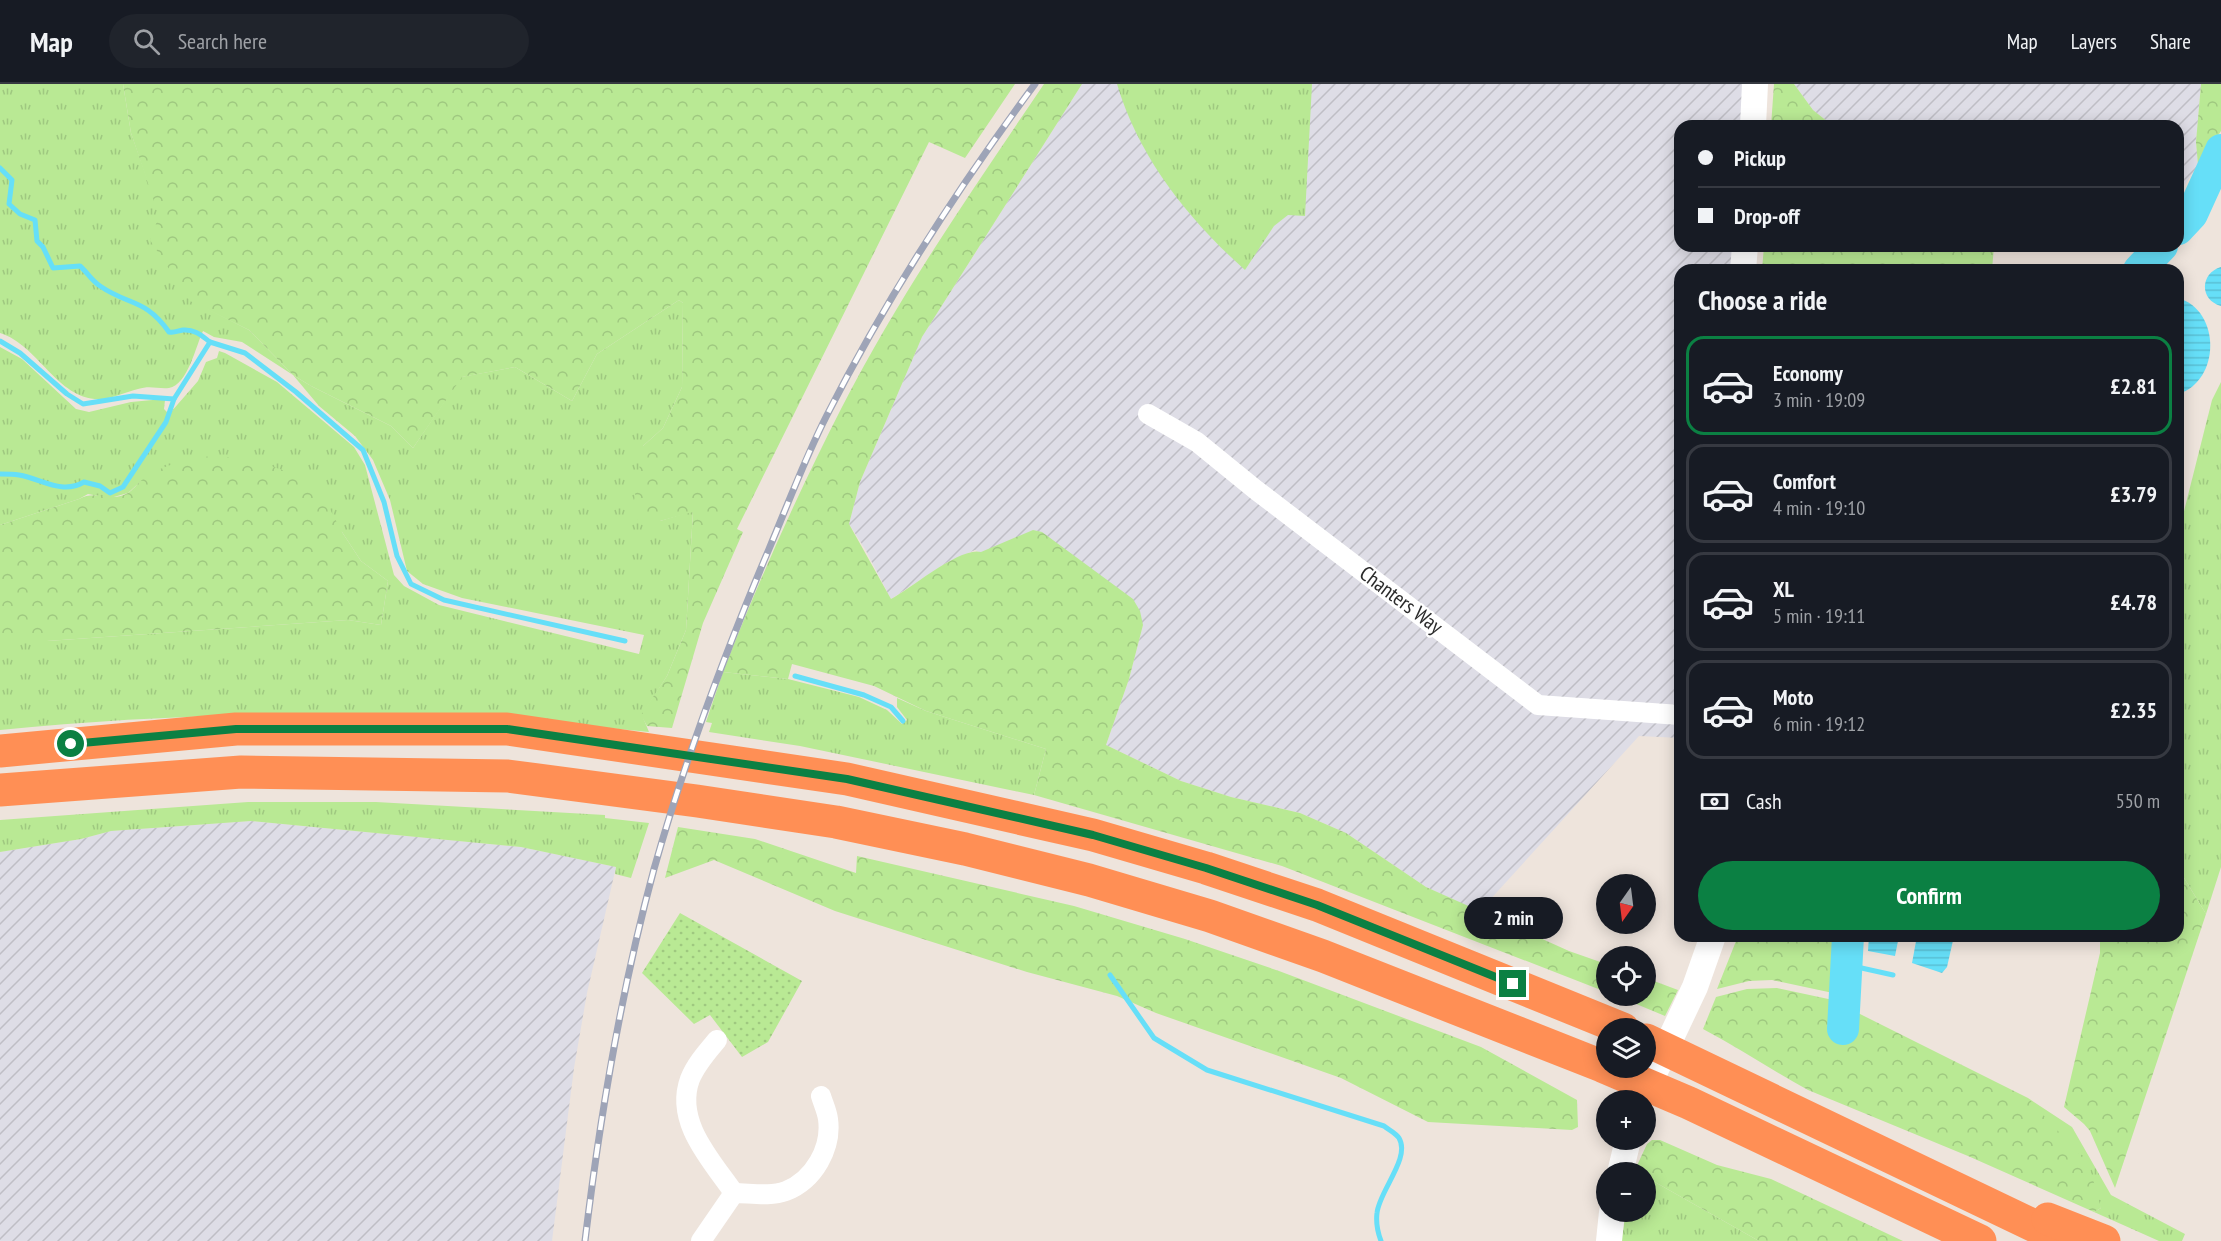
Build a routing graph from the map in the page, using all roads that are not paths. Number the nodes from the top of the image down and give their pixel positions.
1 (1755, 84) edge
2 (1753, 120) edge
3 (1148, 414) dead end
4 (1674, 715) edge
5 (0, 751) edge
6 (0, 790) edge
7 (1711, 942) edge
8 (1596, 1018) edge
9 (717, 1040) dead end
10 (1656, 1045) edge
11 (1646, 1090) edge
12 (821, 1096) dead end
13 (1890, 1157) junction
14 (734, 1193) junction
15 (1611, 1222) edge
16 (701, 1241) edge
17 (1609, 1241) edge
18 (1980, 1241) edge
19 (2066, 1241) edge
20 (2104, 1241) edge

1 - 2 street
3 - 4 street, Chanters Way
5 - 8 highway
6 - 18 highway
7 - 11 street
9 - 14 street
10 - 13 highway
12 - 14 street
13 - 19 highway
13 - 20 highway
14 - 16 street
15 - 17 street

